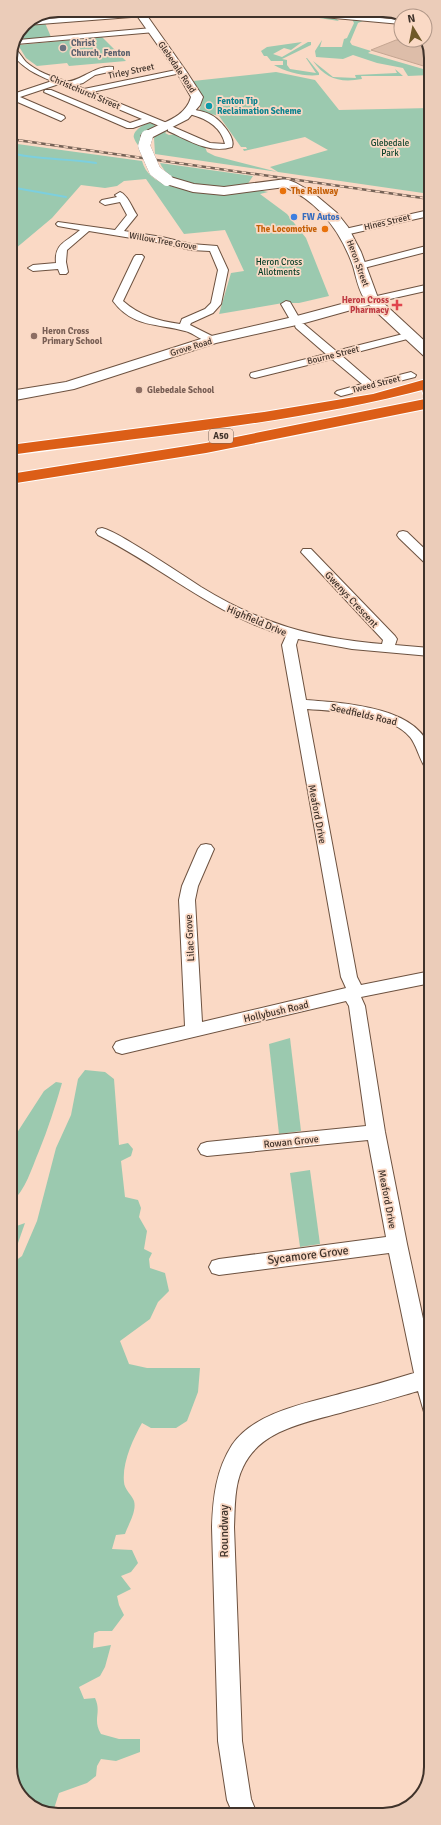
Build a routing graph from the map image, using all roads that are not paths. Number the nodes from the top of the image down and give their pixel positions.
1 (116, 17) edge
2 (143, 17) edge
3 (345, 17) edge
4 (40, 21) edge
5 (393, 21) edge
6 (55, 30) junction
7 (152, 30) junction
8 (21, 41) edge
9 (17, 56) edge
10 (105, 69) dead end
11 (181, 71) junction
12 (65, 82) junction
13 (85, 91) junction
14 (52, 92) dead end
15 (17, 95) edge
16 (17, 100) edge
17 (192, 112) junction
18 (61, 118) dead end
19 (150, 119) junction
20 (171, 128) junction
21 (105, 202) dead end
22 (424, 214) edge
23 (61, 224) dead end
24 (86, 229) junction
25 (345, 232) junction
26 (117, 233) junction
27 (226, 247) dead end
28 (214, 248) junction
29 (424, 250) edge
30 (140, 257) dead end
31 (360, 266) junction
32 (33, 268) dead end
33 (424, 288) edge
34 (372, 300) junction
35 (286, 304) dead end
36 (298, 323) junction
37 (184, 327) junction
38 (411, 335) junction
39 (212, 340) junction
40 (424, 348) edge
41 (335, 354) junction
42 (255, 375) dead end
43 (411, 375) dead end
44 (370, 386) junction
45 (424, 392) edge
46 (341, 393) dead end
47 (424, 393) edge
48 (424, 394) edge
49 (17, 395) edge
50 (424, 416) edge
51 (268, 428) junction
52 (17, 449) edge
53 (17, 457) edge
54 (17, 467) edge
55 (77, 470) junction
56 (17, 478) edge
57 (102, 532) dead end
58 (403, 535) dead end
59 (307, 552) dead end
60 (424, 555) edge
61 (293, 635) junction
62 (388, 649) junction
63 (424, 652) edge
64 (299, 704) junction
65 (424, 751) edge
66 (206, 849) dead end
67 (424, 978) edge
68 (354, 993) junction
69 (194, 1030) junction
70 (122, 1048) dead end
71 (376, 1132) junction
72 (207, 1149) dead end
73 (397, 1244) junction
74 (219, 1267) dead end
75 (424, 1362) edge
76 (424, 1380) edge
77 (243, 1808) edge

1 - 6 street
2 - 7 street, Glebedale Road
3 - 5 street
4 - 6 street
6 - 7 street
6 - 8 street
7 - 11 street, Glebedale Road
9 - 12 street, Christchurch Street
10 - 12 street
11 - 13 street, Tirley Street
11 - 17 street, Glebedale Road
12 - 13 street, Christchurch Street
12 - 15 street
13 - 19 street, Christchurch Street
14 - 19 street
16 - 18 street
17 - 20 street
17 - 20 street, Christchurch Street
19 - 20 street, Christchurch Street
20 - 25 street, Heron Street, bridge
21 - 26 street
22 - 25 street, Hines Street
23 - 24 street, Willow Tree Grove
24 - 26 street, Willow Tree Grove
24 - 32 street
25 - 31 street, Heron Street
26 - 28 street, Willow Tree Grove
27 - 28 street, Willow Tree Grove
28 - 37 street
29 - 31 street
30 - 37 street
31 - 34 street, Heron Street
33 - 34 street
34 - 36 street, Grove Road
34 - 38 street
35 - 36 street
36 - 39 street, Grove Road
36 - 41 street
37 - 39 street
38 - 40 street
38 - 41 street, Bourne Street
39 - 49 street, Grove Road
41 - 42 street, Bourne Street
41 - 44 street
43 - 44 street, Tweed Street
44 - 46 street, Tweed Street
45 - 52 highway, A50
47 - 51 highway, A50
48 - 55 highway, A50
50 - 55 highway, A50
51 - 53 highway, A50
51 - 54 highway, A50
55 - 56 highway, A50
57 - 61 street, Highfield Drive
58 - 60 street
59 - 62 street, Gwenys Crescent
61 - 62 street, Highfield Drive
61 - 64 street, Meaford Drive
62 - 63 street, Highfield Drive
64 - 65 street, Seedfields Road
64 - 68 street, Meaford Drive
66 - 69 street, Lilac Grove
67 - 68 street, Hollybush Road
68 - 69 street, Hollybush Road
68 - 71 street, Meaford Drive
69 - 70 street, Hollybush Road
71 - 72 street, Rowan Grove
71 - 73 street, Meaford Drive
73 - 74 street, Sycamore Grove
73 - 75 street, Meaford Drive
76 - 77 street, Roundway

